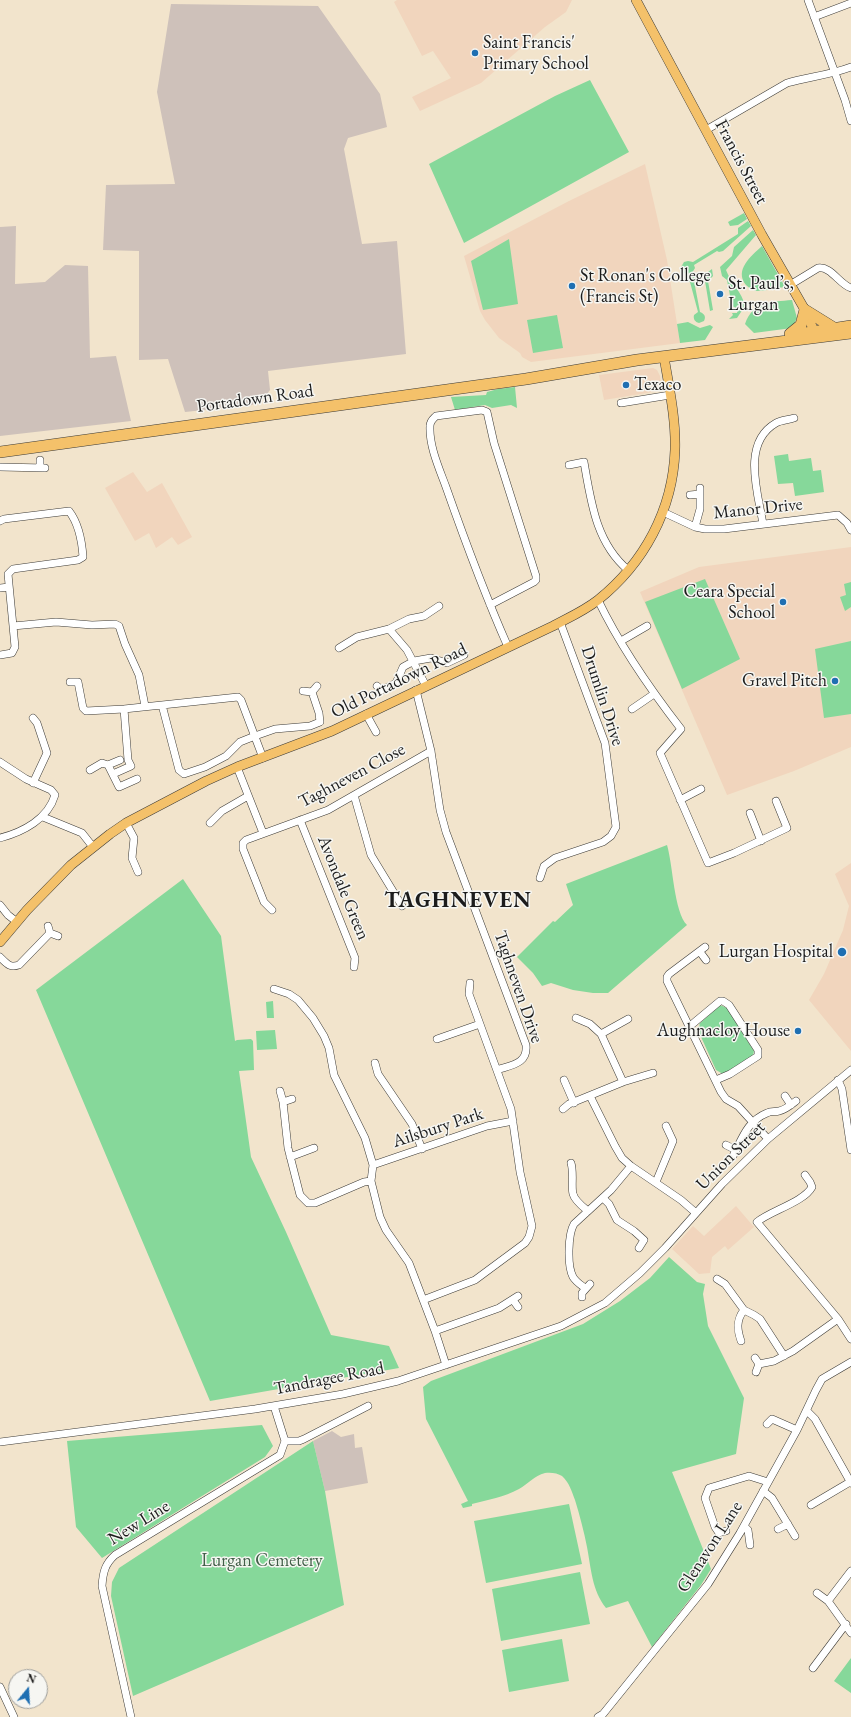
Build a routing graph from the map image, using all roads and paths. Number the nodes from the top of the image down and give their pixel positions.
1 (636, 0) edge
2 (808, 0) edge
3 (851, 3) edge
4 (814, 17) junction
5 (851, 68) edge
6 (834, 73) junction
7 (851, 121) edge
8 (706, 130) junction
9 (790, 285) junction
10 (851, 288) edge
11 (805, 310) junction
12 (851, 326) edge
13 (834, 328) junction
14 (851, 333) edge
15 (815, 335) junction
16 (788, 336) junction
17 (766, 343) junction
18 (664, 357) junction
19 (670, 396) junction
20 (621, 403) dead end
21 (794, 418) dead end
22 (0, 452) edge
23 (40, 460) dead end
24 (569, 465) dead end
25 (0, 467) edge
26 (690, 495) dead end
27 (663, 512) junction
28 (0, 521) edge
29 (764, 524) junction
30 (695, 527) junction
31 (851, 530) edge
32 (628, 570) junction
33 (10, 587) junction
34 (0, 588) edge
35 (598, 600) junction
36 (490, 605) junction
37 (433, 606) dead end
38 (560, 622) junction
39 (13, 626) junction
40 (647, 626) dead end
41 (389, 629) junction
42 (621, 641) junction
43 (508, 647) junction
44 (339, 648) dead end
45 (0, 655) edge
46 (464, 655) dead end
47 (414, 661) junction
48 (70, 682) dead end
49 (317, 686) dead end
50 (377, 686) dead end
51 (426, 686) junction
52 (416, 690) junction
53 (303, 691) dead end
54 (312, 692) junction
55 (654, 694) junction
56 (162, 705) junction
57 (145, 706) junction
58 (632, 709) dead end
59 (124, 710) junction
60 (366, 714) junction
61 (33, 718) dead end
62 (376, 732) dead end
63 (255, 736) junction
64 (431, 751) junction
65 (262, 758) junction
66 (120, 760) dead end
67 (0, 762) edge
68 (108, 765) junction
69 (237, 767) junction
70 (90, 770) dead end
71 (113, 774) junction
72 (137, 779) dead end
73 (33, 783) junction
74 (701, 789) dead end
75 (354, 795) junction
76 (248, 796) junction
77 (680, 800) junction
78 (776, 801) dead end
79 (750, 813) dead end
80 (42, 817) junction
81 (300, 820) junction
82 (126, 823) junction
83 (210, 823) dead end
84 (263, 833) junction
85 (0, 838) edge
86 (761, 841) junction
87 (93, 846) junction
88 (138, 872) dead end
89 (540, 878) dead end
90 (0, 904) edge
91 (402, 906) dead end
92 (272, 910) dead end
93 (17, 922) junction
94 (58, 936) dead end
95 (0, 942) edge
96 (0, 957) edge
97 (706, 960) dead end
98 (354, 967) dead end
99 (470, 983) dead end
100 (274, 988) dead end
101 (576, 1018) dead end
102 (628, 1018) dead end
103 (480, 1024) junction
104 (690, 1026) junction
105 (601, 1034) junction
106 (438, 1039) dead end
107 (375, 1063) dead end
108 (497, 1070) junction
109 (851, 1070) edge
110 (653, 1073) dead end
111 (564, 1080) dead end
112 (716, 1080) junction
113 (838, 1080) junction
114 (622, 1082) junction
115 (280, 1091) dead end
116 (590, 1096) junction
117 (785, 1096) dead end
118 (292, 1099) dead end
119 (283, 1102) junction
120 (574, 1103) junction
121 (563, 1109) dead end
122 (513, 1121) junction
123 (752, 1122) junction
124 (666, 1126) dead end
125 (768, 1139) junction
126 (726, 1145) dead end
127 (314, 1148) dead end
128 (422, 1149) junction
129 (851, 1150) edge
130 (290, 1157) junction
131 (571, 1163) dead end
132 (373, 1165) junction
133 (631, 1166) junction
134 (805, 1175) dead end
135 (371, 1181) junction
136 (656, 1182) junction
137 (603, 1198) junction
138 (588, 1212) junction
139 (696, 1213) junction
140 (639, 1248) dead end
141 (640, 1273) joint
142 (717, 1279) dead end
143 (582, 1297) dead end
144 (423, 1300) junction
145 (518, 1308) dead end
146 (744, 1310) junction
147 (838, 1319) junction
148 (435, 1331) junction
149 (851, 1339) edge
150 (741, 1340) dead end
151 (784, 1356) junction
152 (851, 1362) edge
153 (446, 1365) junction
154 (757, 1365) dead end
155 (274, 1406) junction
156 (368, 1406) dead end
157 (807, 1412) junction
158 (767, 1424) dead end
159 (797, 1430) junction
160 (285, 1441) junction
161 (0, 1442) edge
162 (768, 1482) junction
163 (850, 1482) edge
164 (763, 1491) junction
165 (811, 1505) dead end
166 (788, 1524) junction
167 (744, 1526) junction
168 (778, 1530) dead end
169 (726, 1531) dead end
170 (795, 1536) dead end
171 (750, 1545) dead end
172 (851, 1571) edge
173 (817, 1593) dead end
174 (828, 1601) junction
175 (846, 1624) junction
176 (851, 1633) edge
177 (813, 1668) dead end
178 (0, 1687) edge
179 (14, 1717) edge
180 (131, 1717) edge
181 (598, 1717) edge

1 - 8 main road, Francis Street
2 - 4 street
3 - 4 street
4 - 6 street
5 - 6 street
6 - 7 street
6 - 8 street
8 - 9 main road, Francis Street
9 - 10 street
9 - 11 main road, Francis Street
11 - 13 highway
11 - 15 main road, Francis Street
11 - 16 highway
12 - 13 highway
13 - 15 highway
14 - 15 highway
15 - 16 highway
15 - 17 highway
16 - 17 highway
17 - 18 highway, Portadown Road
18 - 19 main road, Old Portadown Road
18 - 22 highway, Portadown Road
19 - 20 street
19 - 27 main road, Old Portadown Road
21 - 29 street
23 - 25 street
24 - 32 street
26 - 30 street
27 - 30 street, Manor Drive
27 - 32 main road, Old Portadown Road
28 - 33 street
29 - 30 street, Manor Drive
29 - 31 street, Manor Drive
32 - 35 main road, Old Portadown Road
33 - 34 street
33 - 39 street
35 - 38 main road, Old Portadown Road
35 - 42 street
36 - 36 street
36 - 43 street
37 - 41 street
38 - 43 main road, Old Portadown Road
38 - 89 street, Drumlin Drive
39 - 45 street
39 - 57 street
40 - 42 street
41 - 44 street
41 - 47 street
42 - 55 street
43 - 51 main road, Old Portadown Road
46 - 47 street
47 - 50 street
47 - 51 street
48 - 59 street
49 - 54 street
51 - 52 main road, Old Portadown Road
52 - 60 main road, Old Portadown Road
52 - 64 street, Taghneven Drive
53 - 54 street
54 - 63 street
55 - 58 street
55 - 77 street
56 - 57 street
56 - 63 street
56 - 63 street
57 - 59 street
59 - 71 street
60 - 62 street
60 - 65 main road, Old Portadown Road
61 - 73 street
63 - 65 street
64 - 75 street, Taghneven Close
64 - 108 street, Taghneven Drive
65 - 69 main road, Old Portadown Road
66 - 68 street
67 - 73 street
68 - 70 street
68 - 71 street
69 - 76 street
69 - 82 main road, Old Portadown Road
71 - 72 street
73 - 80 street
74 - 77 street
75 - 81 street, Taghneven Close
75 - 91 street
76 - 83 street
76 - 84 street
77 - 86 street
78 - 86 street
79 - 86 street
80 - 85 street
80 - 87 street
81 - 84 street, Taghneven Close
81 - 98 street, Avondale Green
82 - 87 main road, Old Portadown Road
82 - 88 street
84 - 92 street, Taghneven Close
87 - 93 main road, Old Portadown Road
90 - 93 street
93 - 95 main road, Old Portadown Road
94 - 96 street
97 - 104 street
99 - 103 street
100 - 132 street
101 - 105 street
102 - 105 street
103 - 106 street
103 - 108 street
104 - 112 street
104 - 112 street
105 - 114 street
107 - 128 street
108 - 122 street
109 - 113 street, Union Street
110 - 114 street
111 - 120 street
112 - 123 street
113 - 125 street, Union Street
113 - 129 street
114 - 116 street
115 - 119 street
116 - 120 street
116 - 133 street
117 - 123 street
118 - 119 street
119 - 130 street
120 - 121 street
122 - 128 street, Ailsbury Park
122 - 144 street
123 - 125 street
123 - 126 street
124 - 136 street
125 - 139 street, Union Street
127 - 130 street
128 - 132 street, Ailsbury Park
130 - 135 street
131 - 138 street
132 - 135 street
133 - 136 street
133 - 137 street
134 - 147 street
135 - 144 street
136 - 139 street
137 - 138 street
137 - 140 street
138 - 143 street
139 - 141 street, Union Street
141 - 153 street, Tandragee Road
142 - 146 street
144 - 148 street
145 - 148 street
146 - 150 street
146 - 151 street
147 - 149 street
147 - 151 street
148 - 153 street
151 - 154 street
152 - 157 street, Glenavon Lane
153 - 155 street, Tandragee Road
155 - 160 street
155 - 161 street, Tandragee Road
156 - 160 street
157 - 159 street, Glenavon Lane
157 - 163 street
158 - 159 street
159 - 162 street, Glenavon Lane
160 - 180 street, New Line
162 - 164 street, Glenavon Lane
162 - 169 street
163 - 165 street
164 - 166 street
164 - 167 street, Glenavon Lane
166 - 168 street
166 - 170 street
167 - 171 street
167 - 181 street, Glenavon Lane
172 - 174 street
173 - 174 street
174 - 175 street
175 - 176 street
175 - 177 street
178 - 179 street

